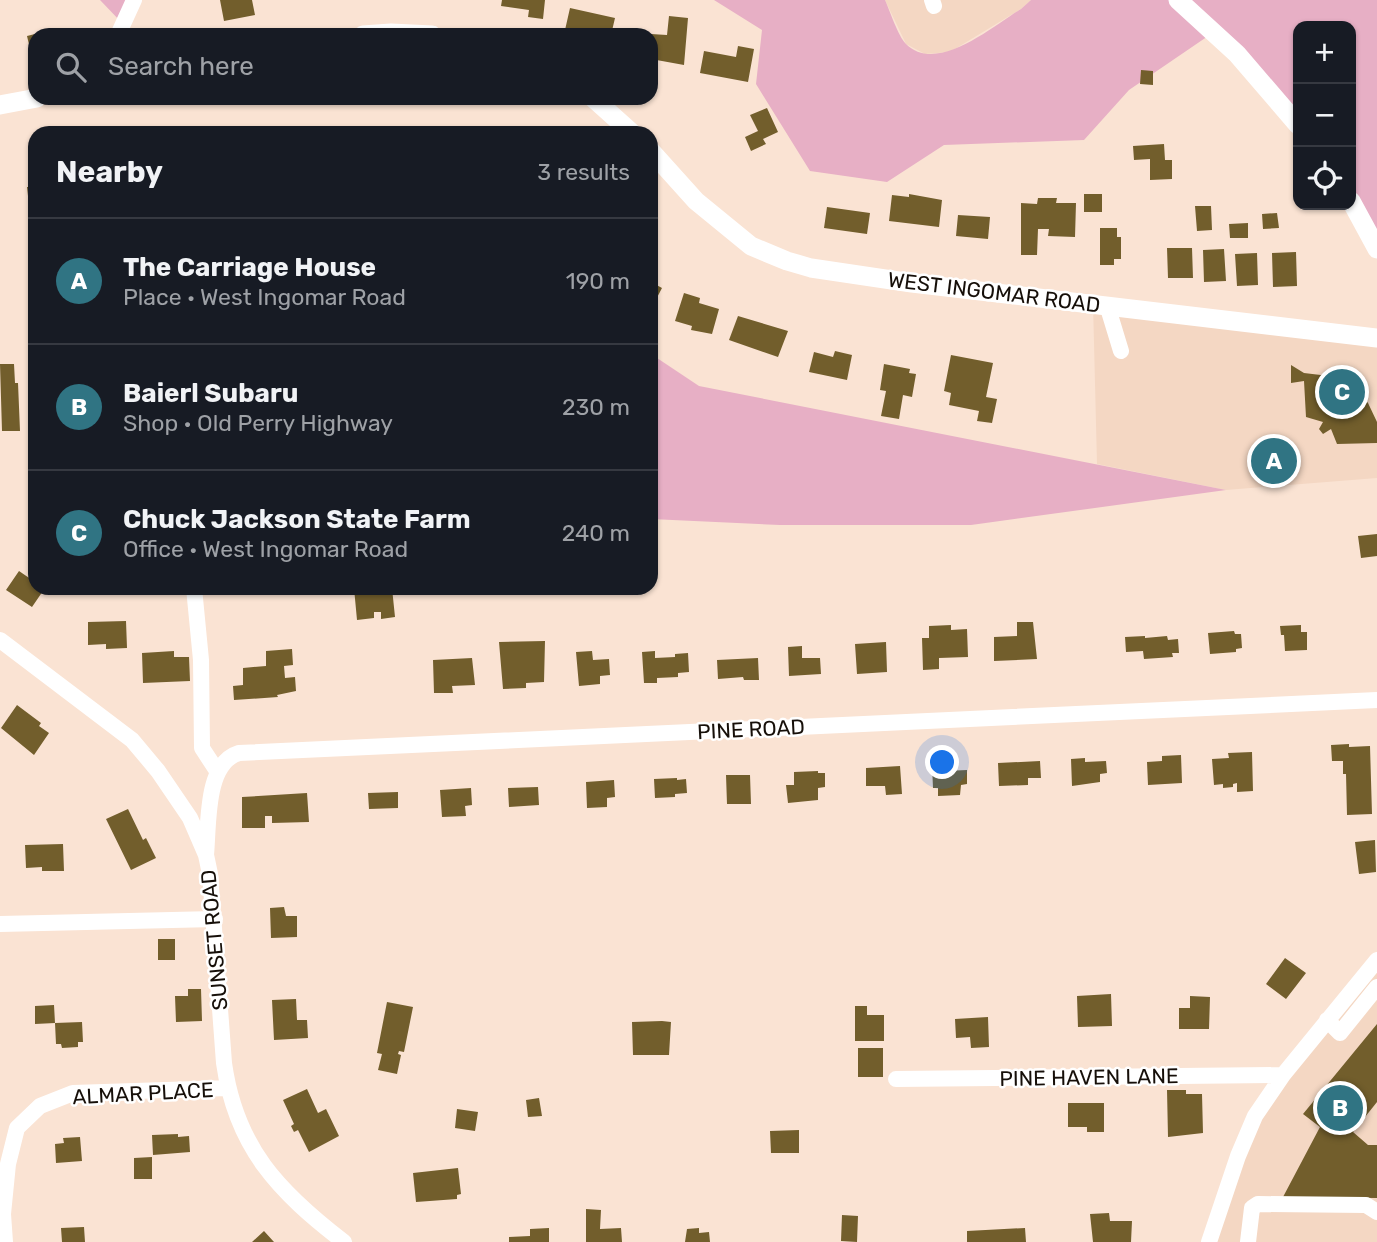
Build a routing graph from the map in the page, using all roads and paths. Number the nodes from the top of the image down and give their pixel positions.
1 (134, 0) edge
2 (1178, 0) edge
3 (121, 28) edge
4 (28, 100) edge
5 (0, 105) edge
6 (601, 105) edge
7 (1293, 119) edge
8 (624, 126) edge
9 (658, 159) edge
10 (1356, 210) edge
11 (1377, 249) edge
12 (1107, 305) junction
13 (1377, 338) edge
14 (1121, 351) dead end
15 (195, 595) edge
16 (0, 640) edge
17 (1377, 700) edge
18 (217, 771) junction
19 (206, 855) junction
20 (215, 919) junction
21 (0, 924) edge
22 (1377, 960) edge
23 (1377, 988) edge
24 (1327, 1020) junction
25 (1283, 1075) junction
26 (896, 1079) dead end
27 (228, 1088) junction
28 (1223, 1198) junction
29 (1252, 1208) junction
30 (1377, 1212) edge
31 (1, 1214) edge
32 (5, 1242) edge
33 (344, 1242) edge
34 (1209, 1242) edge
35 (1248, 1242) edge

1 - 3 street
2 - 7 main road
4 - 5 main road
6 - 8 main road
9 - 12 main road, WEST INGOMAR ROAD
10 - 11 main road
12 - 13 main road, WEST INGOMAR ROAD
12 - 14 street
15 - 18 street
16 - 19 street, SUNSET ROAD
17 - 18 street, PINE ROAD
18 - 19 street
19 - 20 street, SUNSET ROAD
20 - 21 street
20 - 27 street, SUNSET ROAD
22 - 24 street
23 - 24 street
24 - 25 street
25 - 26 street, PINE HAVEN LANE
25 - 28 street
27 - 31 street, ALMAR PLACE
27 - 33 street, SUNSET ROAD
28 - 29 street
28 - 34 street
29 - 30 street
29 - 35 street
31 - 32 street, ALMAR PLACE

